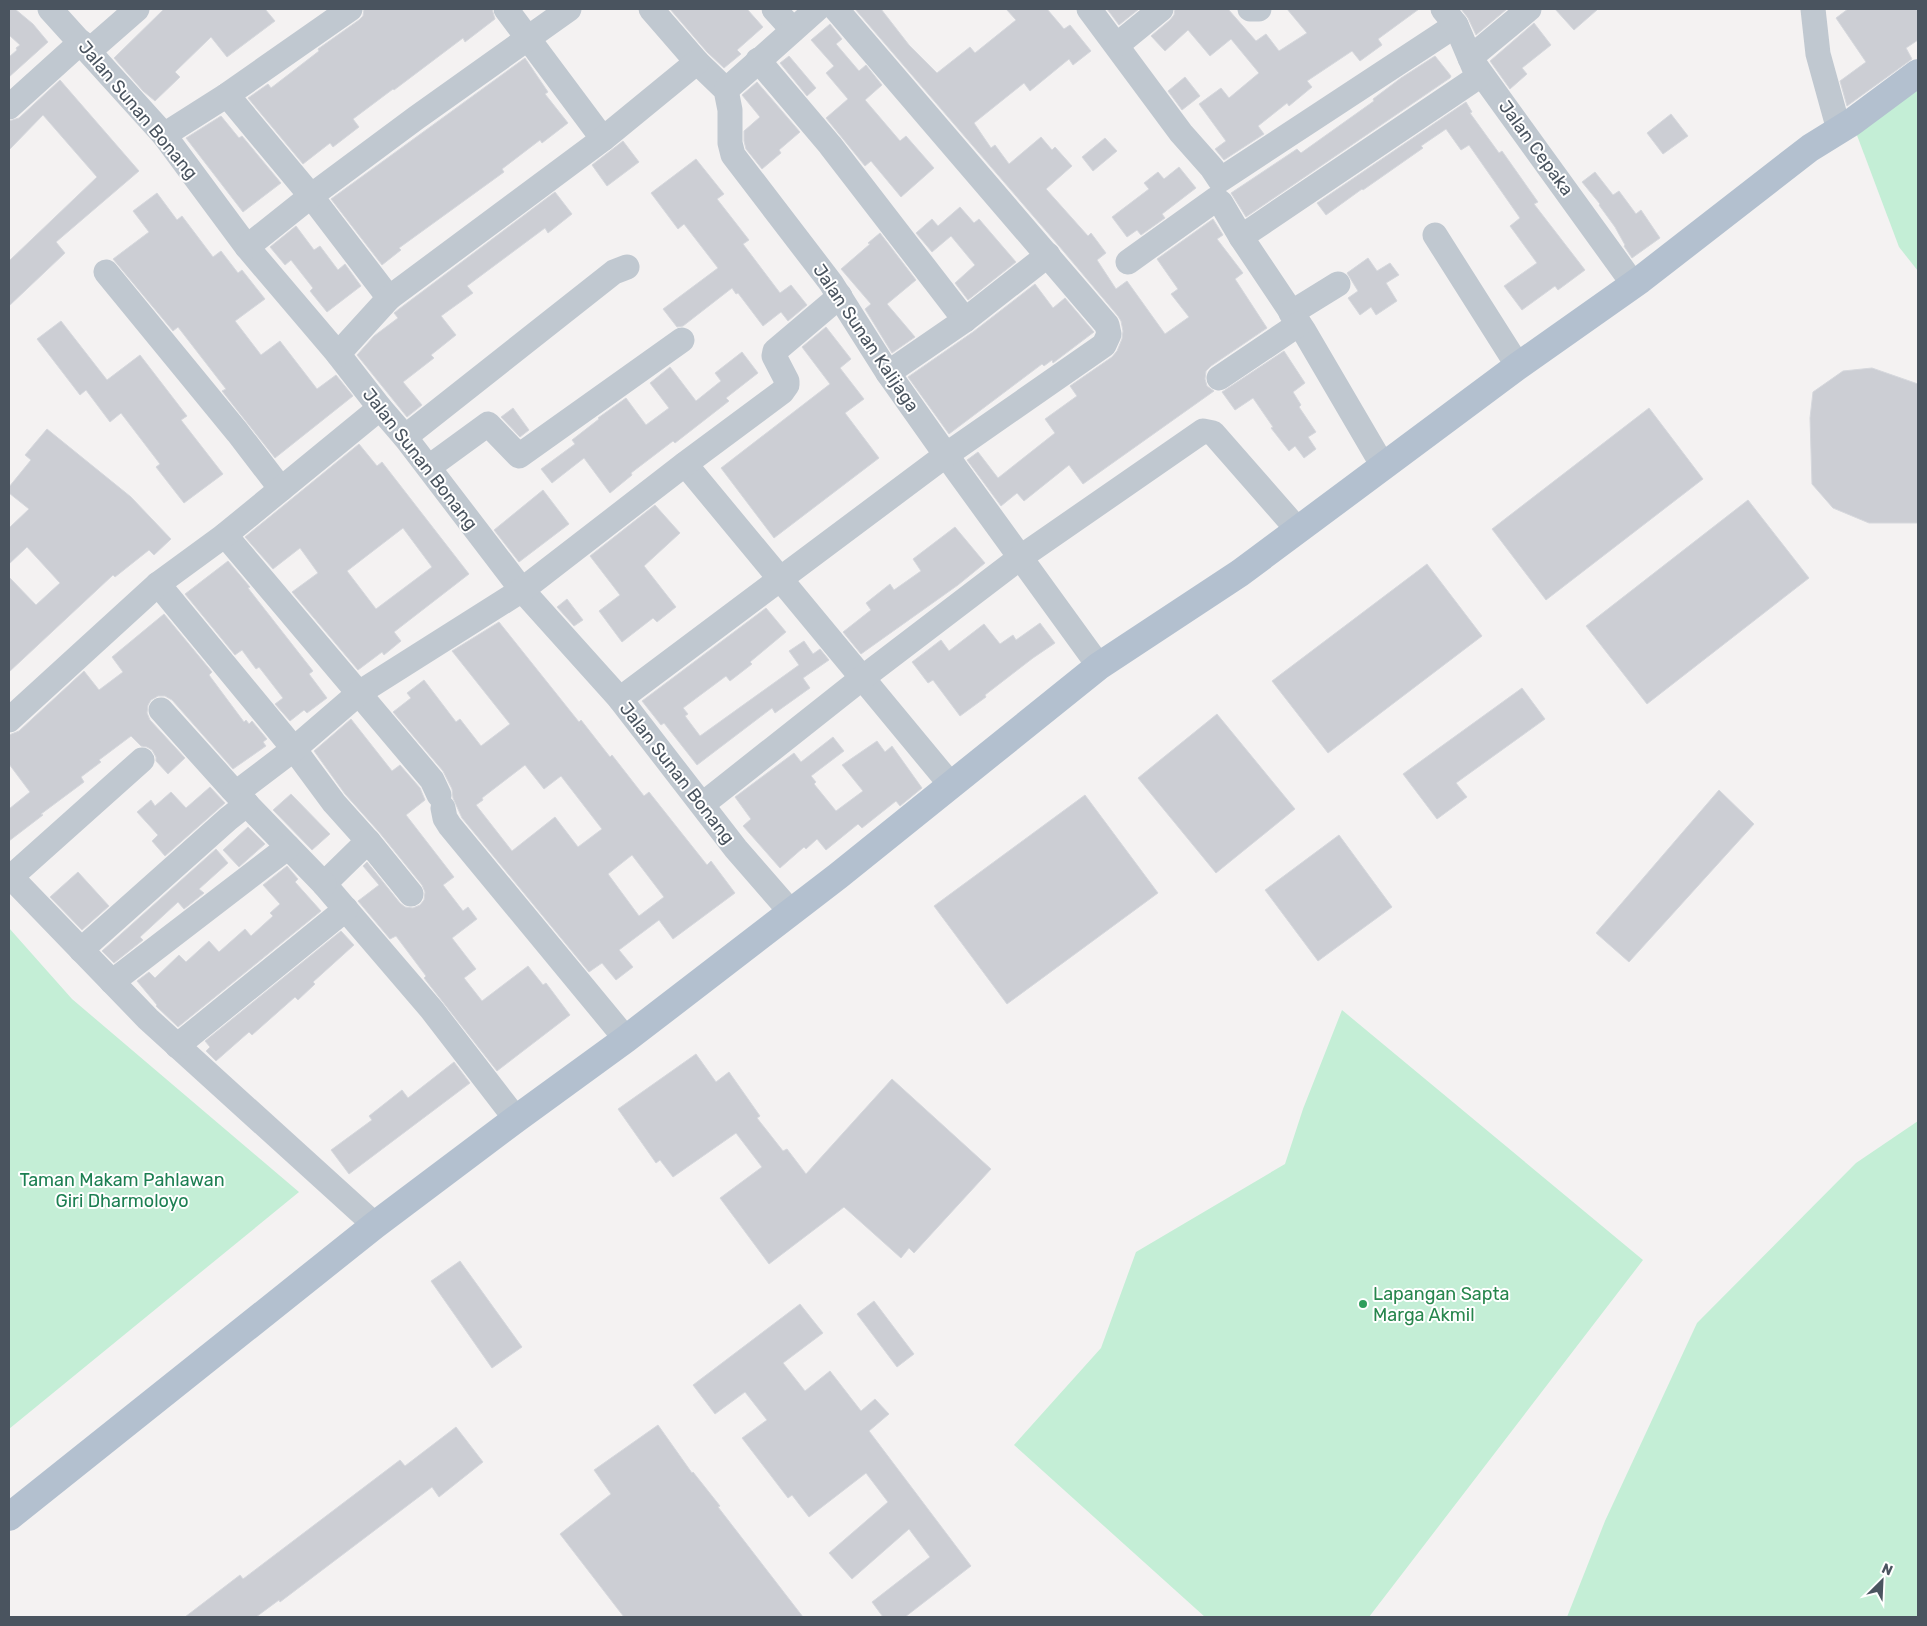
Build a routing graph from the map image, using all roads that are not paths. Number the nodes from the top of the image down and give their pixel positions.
1 (50, 9) edge
2 (137, 9) edge
3 (350, 9) edge
4 (506, 9) edge
5 (569, 9) edge
6 (651, 9) edge
7 (774, 9) edge
8 (817, 9) edge
9 (836, 9) edge
10 (1089, 9) edge
11 (1161, 9) edge
12 (1250, 9) edge
13 (1260, 9) edge
14 (1529, 9) edge
15 (1813, 9) edge
16 (1450, 17) edge
17 (793, 30) junction
18 (528, 39) junction
19 (1117, 45) junction
20 (85, 47) junction
21 (1470, 58) junction
22 (758, 60) junction
23 (697, 62) junction
24 (1918, 73) edge
25 (726, 90) junction
26 (227, 94) junction
27 (9, 107) edge
28 (1839, 130) junction
29 (164, 135) junction
30 (603, 139) junction
31 (311, 196) junction
32 (1435, 235) dead end
33 (1241, 237) junction
34 (247, 247) junction
35 (1048, 255) junction
36 (1128, 262) dead end
37 (627, 267) dead end
38 (106, 272) dead end
39 (1338, 284) dead end
40 (1634, 285) junction
41 (840, 296) junction
42 (389, 298) junction
43 (1295, 318) junction
44 (965, 320) junction
45 (682, 340) dead end
46 (338, 354) junction
47 (1518, 366) junction
48 (888, 373) junction
49 (1219, 378) dead end
50 (380, 408) junction
51 (405, 437) junction
52 (946, 455) junction
53 (685, 464) junction
54 (1383, 466) junction
55 (429, 467) junction
56 (281, 489) junction
57 (1298, 530) junction
58 (225, 535) junction
59 (1022, 557) junction
60 (781, 580) junction
61 (158, 584) junction
62 (522, 590) junction
63 (1099, 666) junction
64 (861, 679) junction
65 (359, 693) junction
66 (620, 699) junction
67 (161, 710) dead end
68 (9, 720) edge
69 (294, 749) junction
70 (142, 760) dead end
71 (951, 785) junction
72 (242, 799) junction
73 (703, 804) junction
74 (368, 841) junction
75 (288, 847) junction
76 (10, 876) edge
77 (324, 884) junction
78 (411, 894) dead end
79 (346, 910) junction
80 (790, 911) junction
81 (81, 950) junction
82 (112, 982) junction
83 (626, 1039) junction
84 (177, 1046) junction
85 (516, 1119) junction
86 (375, 1225) junction
87 (9, 1517) edge

1 - 20 street, Jalan Sunan Bonang
2 - 20 street
3 - 26 street
4 - 18 street
5 - 18 street
6 - 23 street
7 - 17 street
8 - 17 street
9 - 35 street
10 - 19 street
11 - 19 street
12 - 13 street
14 - 21 street
15 - 28 street
16 - 19 street
16 - 21 street, Jalan Cepaka
17 - 22 street
18 - 30 street
18 - 31 street
20 - 27 street
20 - 29 street, Jalan Sunan Bonang
21 - 33 street
21 - 40 street, Jalan Cepaka
22 - 25 street
22 - 44 street
23 - 25 street
23 - 30 street
24 - 28 main road
25 - 41 street, Jalan Sunan Kalijaga
26 - 29 street
26 - 31 street
28 - 40 main road
29 - 34 street, Jalan Sunan Bonang
30 - 42 street
31 - 34 street
31 - 42 street
32 - 47 street
33 - 36 street
33 - 43 street
34 - 46 street, Jalan Sunan Bonang
35 - 44 street
35 - 52 street
37 - 51 street
38 - 56 street
39 - 43 street
40 - 47 main road
41 - 48 street, Jalan Sunan Kalijaga
41 - 53 street
42 - 46 street
43 - 49 street
43 - 54 street
44 - 48 street
45 - 55 street
46 - 50 street, Jalan Sunan Bonang
47 - 54 main road
48 - 52 street, Jalan Sunan Kalijaga
50 - 51 street, Jalan Sunan Bonang
50 - 56 street
51 - 55 street, Jalan Sunan Bonang
52 - 59 street, Jalan Sunan Kalijaga
52 - 60 street
53 - 60 street
53 - 62 street
54 - 57 main road
55 - 62 street, Jalan Sunan Bonang
56 - 58 street
57 - 59 street
57 - 63 main road
58 - 61 street
58 - 65 street
59 - 63 street, Jalan Sunan Kalijaga
59 - 64 street
60 - 64 street
60 - 66 street
61 - 68 street
61 - 69 street
62 - 65 street
62 - 66 street, Jalan Sunan Bonang
63 - 71 main road
64 - 71 street
64 - 73 street
65 - 69 street
65 - 83 street
66 - 73 street, Jalan Sunan Bonang
67 - 72 street
69 - 72 street
69 - 74 street
70 - 76 street
71 - 80 main road
72 - 75 street
72 - 81 street
73 - 80 street, Jalan Sunan Bonang
74 - 77 street
74 - 78 street
75 - 77 street
75 - 82 street
76 - 81 street
77 - 79 street
79 - 84 street
79 - 85 street
80 - 83 main road
81 - 82 street
82 - 84 street
83 - 85 main road
84 - 86 street
85 - 86 main road
86 - 87 main road

